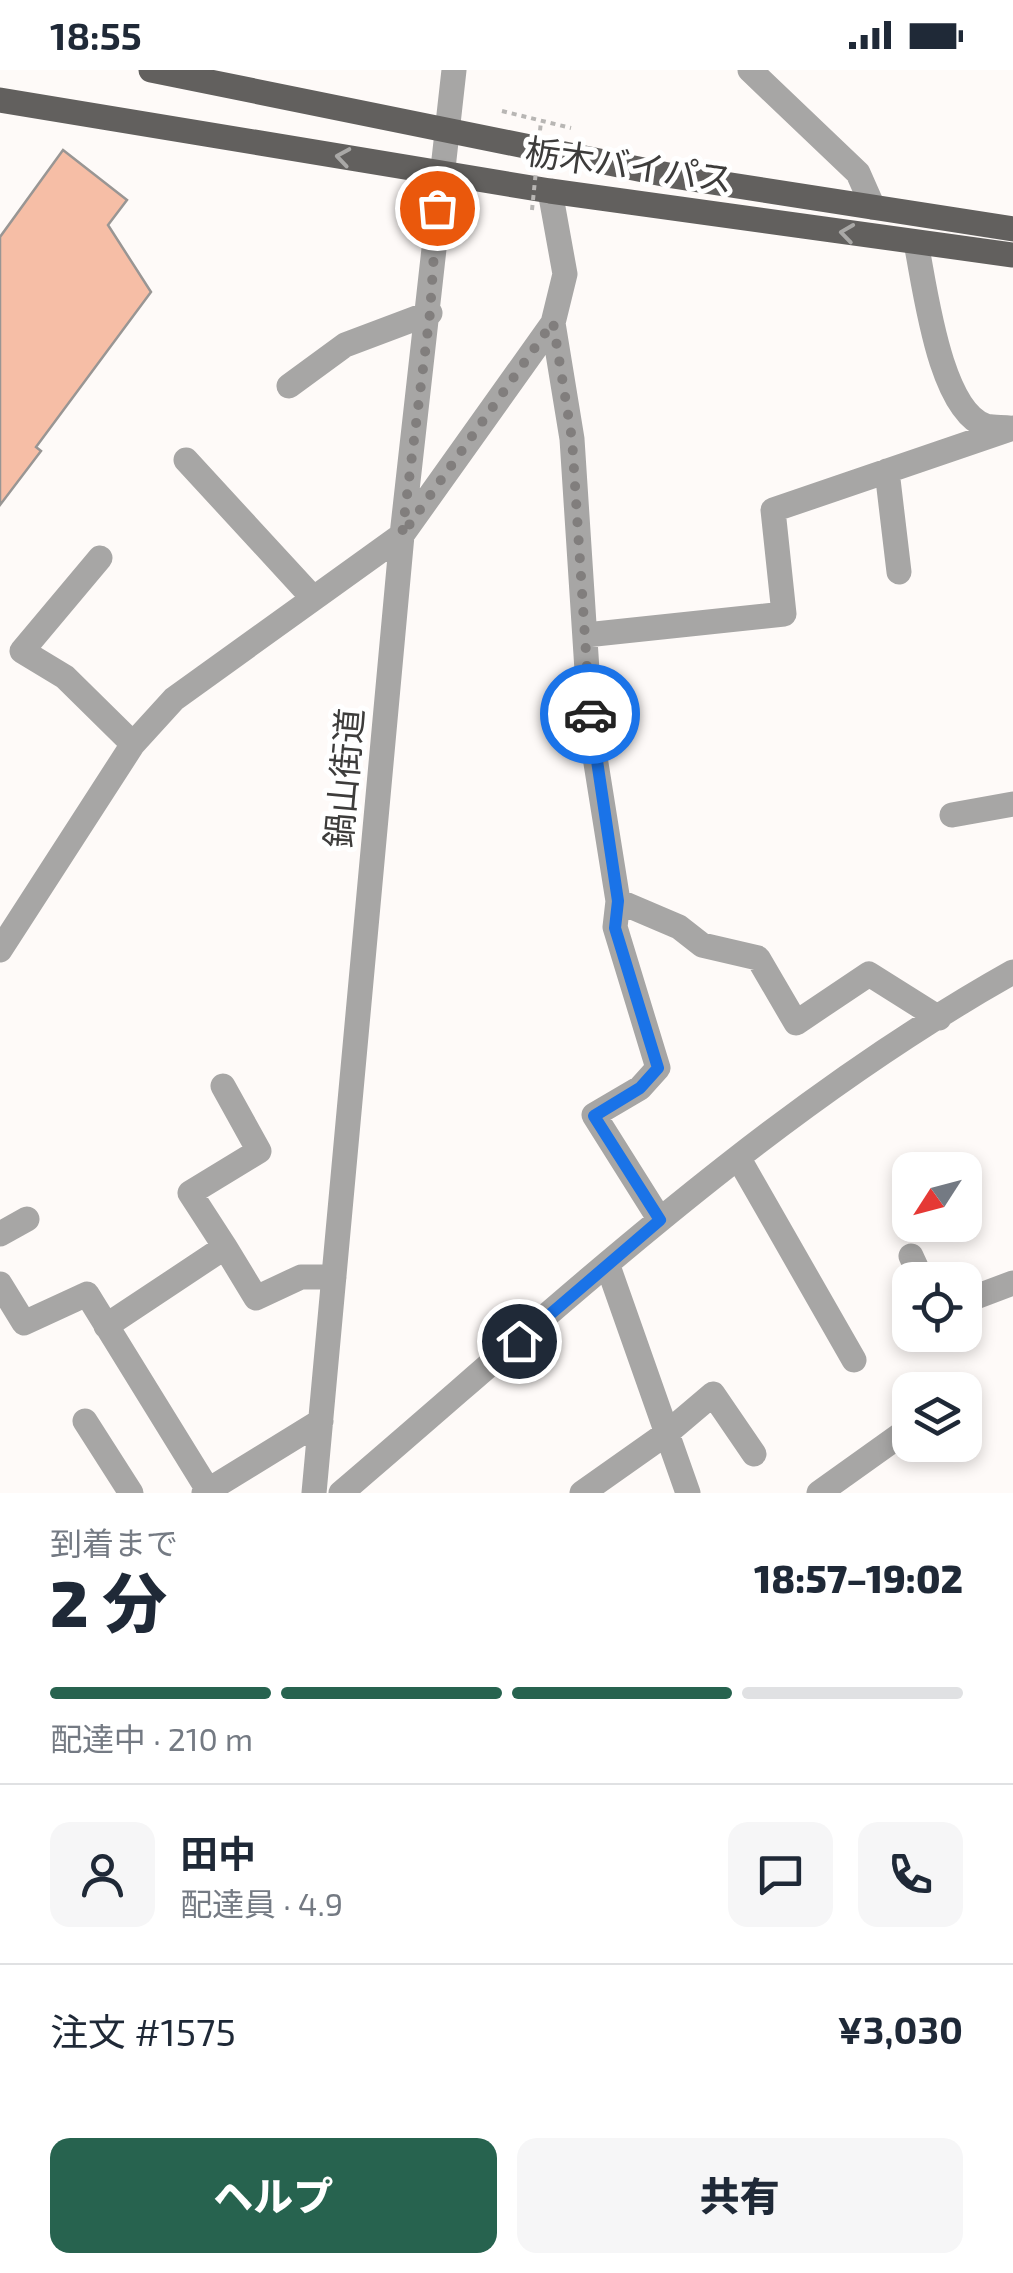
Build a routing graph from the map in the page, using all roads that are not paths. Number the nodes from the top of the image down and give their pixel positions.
1 (151, 70) edge
2 (454, 70) edge
3 (765, 75) edge
4 (0, 100) edge
5 (446, 130) junction
6 (440, 172) junction
7 (541, 200) junction
8 (873, 207) junction
9 (1013, 229) edge
10 (916, 243) junction
11 (1013, 256) edge
12 (430, 313) junction
13 (553, 322) junction
14 (289, 386) dead end
15 (1013, 428) edge
16 (186, 460) dead end
17 (887, 471) junction
18 (402, 535) junction
19 (100, 558) dead end
20 (899, 572) dead end
21 (313, 598) junction
22 (586, 635) junction
23 (133, 744) junction
24 (1013, 804) edge
25 (952, 815) dead end
26 (618, 901) junction
27 (0, 950) edge
28 (1013, 972) edge
29 (939, 1018) junction
30 (223, 1086) dead end
31 (739, 1159) junction
32 (27, 1219) dead end
33 (660, 1220) junction
34 (0, 1234) edge
35 (225, 1247) junction
36 (608, 1266) junction
37 (334, 1277) junction
38 (1013, 1283) edge
39 (0, 1284) edge
40 (982, 1294) edge
41 (106, 1326) junction
42 (854, 1360) dead end
43 (85, 1420) dead end
44 (320, 1421) junction
45 (667, 1434) junction
46 (892, 1441) edge
47 (754, 1454) dead end
48 (206, 1492) edge
49 (132, 1493) edge
50 (314, 1493) edge
51 (341, 1493) edge
52 (582, 1493) edge
53 (688, 1493) edge
54 (819, 1493) edge

1 - 5 main road, 栃木バイパス
2 - 5 street, 鍋山街道
3 - 8 street
6 -> 4 main road, 栃木バイパス
5 - 6 street, 鍋山街道
5 - 8 main road, 栃木バイパス
6 - 7 main road, 栃木バイパス
6 - 12 street, 鍋山街道
10 -> 7 main road, 栃木バイパス
7 - 13 street
8 - 9 main road, 栃木バイパス
10 - 11 main road, 栃木バイパス
10 - 15 street
12 - 14 street
12 - 18 street, 鍋山街道
13 - 18 street
13 - 22 street
15 - 17 street
16 - 21 street
17 - 20 street
17 - 22 street
18 - 21 street
18 - 37 street, 鍋山街道
19 - 23 street
21 - 23 street
22 - 26 street
23 - 27 street
24 - 25 street
26 - 29 street
26 - 33 street
28 - 29 street
29 - 31 street
30 - 35 street
31 - 33 street
31 - 42 street
32 - 34 street
33 - 36 street
35 - 37 street
35 - 41 street
36 - 45 street
36 - 51 street
37 - 44 street, 鍋山街道
38 - 40 street
39 - 41 street
41 - 48 street
43 - 49 street
44 - 48 street
44 - 50 street, 鍋山街道
45 - 47 street
45 - 52 street
45 - 53 street
46 - 54 street

